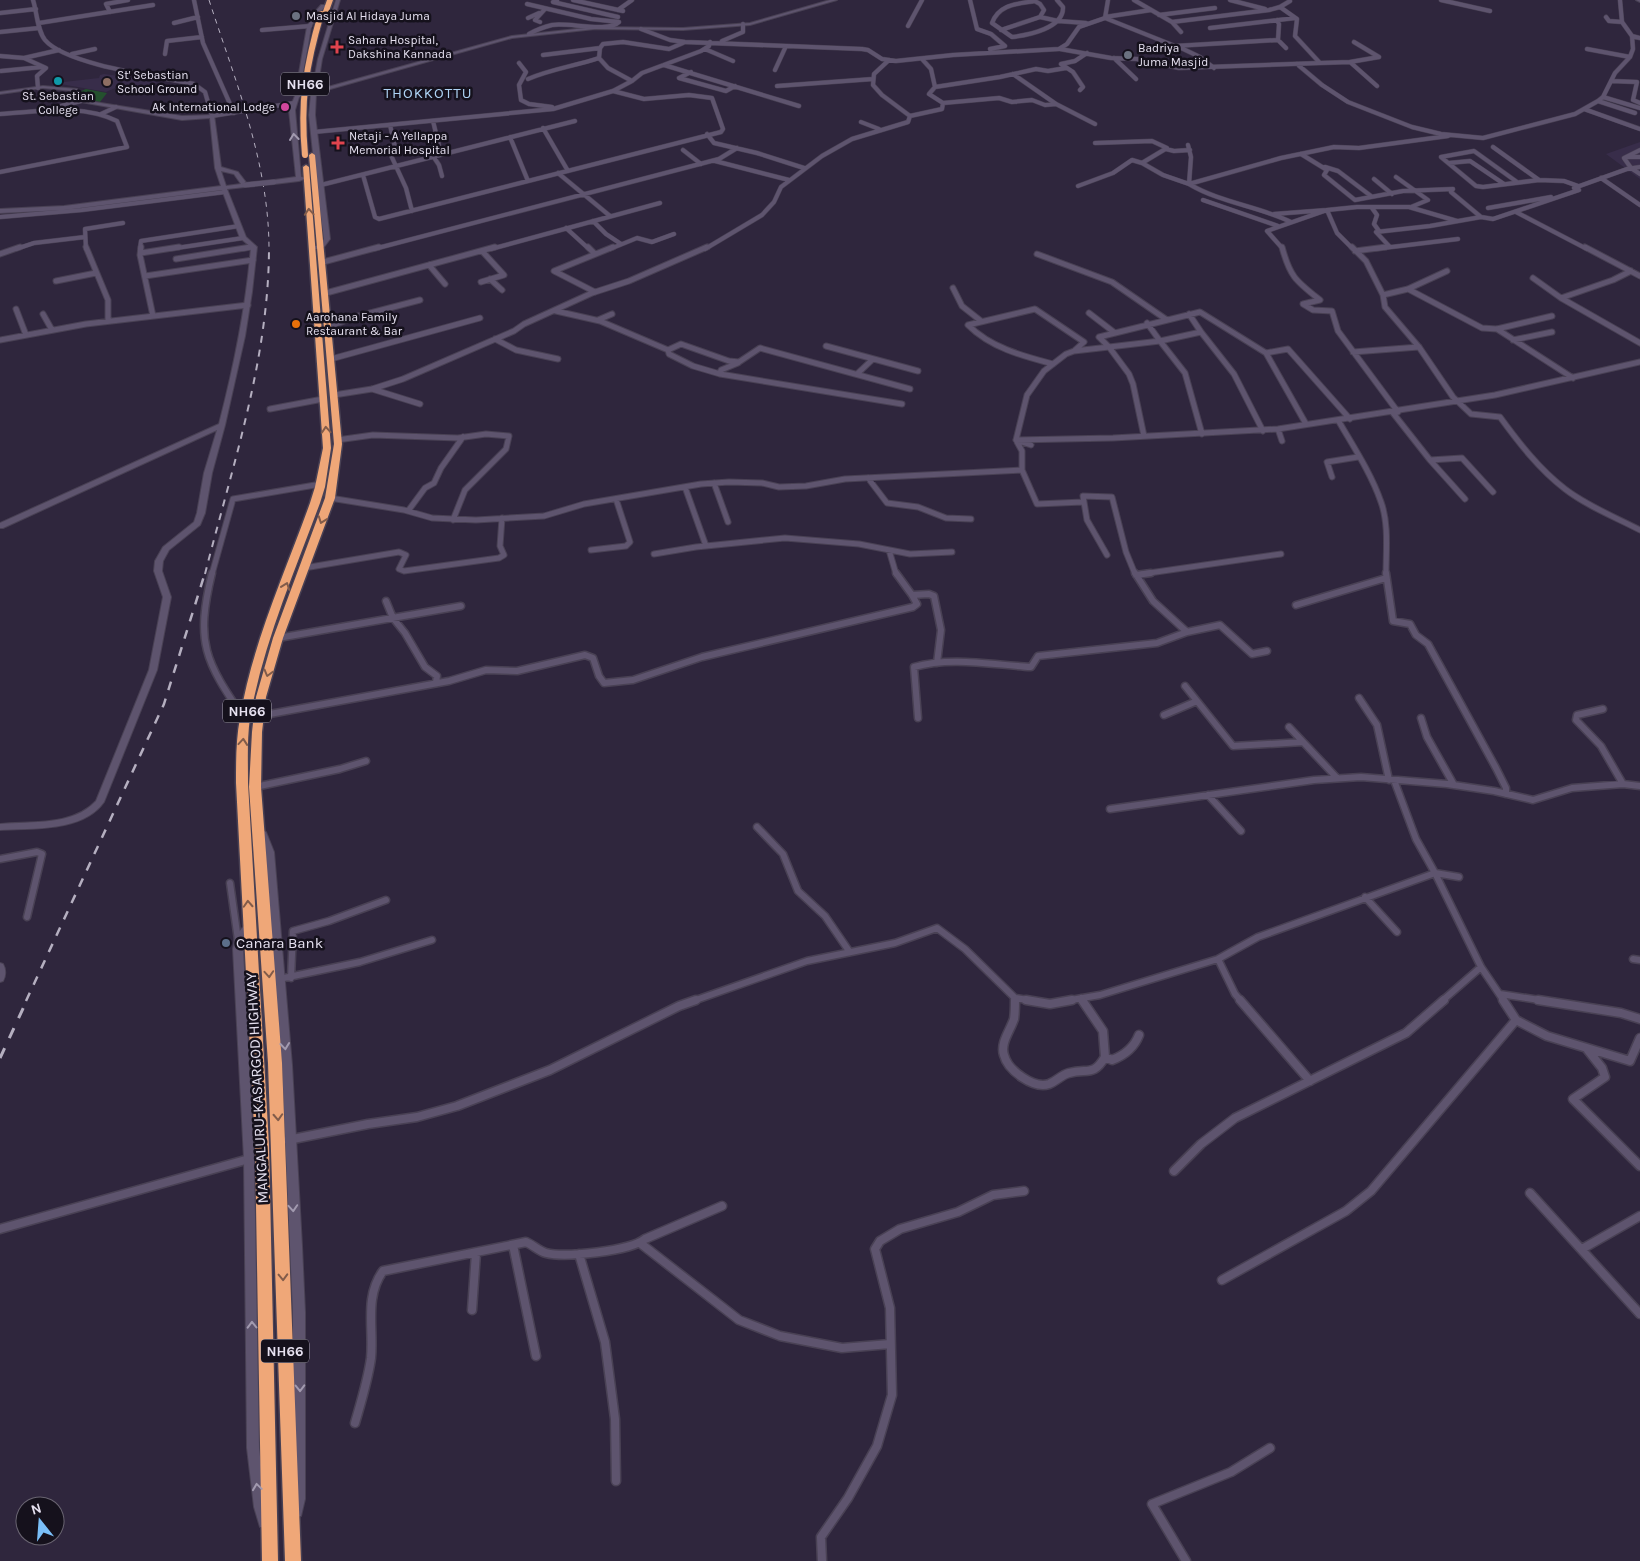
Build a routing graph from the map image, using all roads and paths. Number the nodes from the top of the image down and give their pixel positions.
1 (33, 0) edge
2 (128, 0) edge
3 (194, 0) edge
4 (330, 0) edge
5 (338, 0) edge
6 (557, 0) edge
7 (574, 0) edge
8 (632, 0) edge
9 (826, 0) edge
10 (835, 0) edge
11 (922, 0) edge
12 (970, 0) edge
13 (1057, 0) edge
14 (1108, 0) edge
15 (1134, 0) edge
16 (1234, 0) edge
17 (1442, 0) edge
18 (1460, 0) edge
19 (1620, 0) edge
20 (1034, 1) edge
21 (1290, 1) edge
22 (816, 2) edge
23 (1448, 2) junction
24 (324, 3) edge
25 (153, 5) dead end
26 (526, 5) dead end
27 (1280, 7) junction
28 (1214, 8) dead end
29 (36, 9) junction
30 (545, 9) junction
31 (622, 10) junction
32 (1151, 10) junction
33 (1269, 10) junction
34 (1490, 11) dead end
35 (110, 12) junction
36 (0, 13) edge
37 (540, 13) junction
38 (323, 14) junction
39 (1160, 15) junction
40 (198, 17) junction
41 (1040, 17) junction
42 (1606, 17) dead end
43 (528, 18) dead end
44 (1105, 18) junction
45 (1295, 18) junction
46 (618, 19) junction
47 (1277, 20) junction
48 (1058, 21) junction
49 (540, 22) dead end
50 (1172, 22) junction
51 (1622, 22) junction
52 (38, 23) junction
53 (1086, 23) junction
54 (174, 24) dead end
55 (744, 24) junction
56 (310, 26) junction
57 (908, 26) dead end
58 (39, 28) junction
59 (608, 28) junction
60 (1210, 28) dead end
61 (641, 29) junction
62 (262, 30) dead end
63 (1002, 30) junction
64 (0, 32) edge
65 (1181, 32) dead end
66 (1632, 36) junction
67 (202, 37) junction
68 (1640, 38) edge
69 (1278, 40) junction
70 (685, 42) junction
71 (710, 42) junction
72 (719, 42) junction
73 (1354, 42) dead end
74 (786, 46) junction
75 (1175, 46) junction
76 (600, 48) junction
77 (706, 48) junction
78 (1286, 48) dead end
79 (95, 49) dead end
80 (1059, 49) junction
81 (1587, 49) dead end
82 (59, 50) junction
83 (979, 53) junction
84 (1088, 53) junction
85 (70, 54) junction
86 (165, 54) dead end
87 (542, 55) dead end
88 (0, 56) edge
89 (1630, 57) junction
90 (24, 58) junction
91 (599, 58) junction
92 (1114, 58) junction
93 (922, 59) junction
94 (889, 60) junction
95 (733, 61) dead end
96 (1350, 62) junction
97 (519, 63) dead end
98 (1320, 63) junction
99 (1297, 64) junction
100 (664, 65) junction
101 (44, 67) junction
102 (1066, 68) junction
103 (1214, 68) junction
104 (775, 70) dead end
105 (1, 71) edge
106 (691, 72) junction
107 (1013, 74) junction
108 (1136, 78) dead end
109 (528, 79) dead end
110 (874, 79) junction
111 (632, 81) junction
112 (1611, 81) junction
113 (1638, 82) edge
114 (735, 86) junction
115 (777, 86) dead end
116 (935, 86) junction
117 (1377, 86) dead end
118 (38, 88) junction
119 (613, 90) junction
120 (1080, 90) dead end
121 (0, 93) edge
122 (314, 93) junction
123 (297, 96) junction
124 (1638, 96) edge
125 (1603, 98) junction
126 (81, 101) junction
127 (1598, 101) junction
128 (294, 103) junction
129 (943, 103) junction
130 (1640, 103) edge
131 (1056, 104) junction
132 (61, 106) dead end
133 (799, 106) dead end
134 (116, 107) junction
135 (1640, 108) edge
136 (555, 109) junction
137 (1584, 109) junction
138 (234, 113) junction
139 (1635, 113) dead end
140 (0, 114) edge
141 (102, 114) junction
142 (212, 116) junction
143 (910, 116) junction
144 (433, 121) junction
145 (575, 121) dead end
146 (861, 122) dead end
147 (1095, 124) dead end
148 (390, 125) junction
149 (543, 128) junction
150 (880, 129) junction
151 (1640, 129) edge
152 (314, 132) junction
153 (707, 134) junction
154 (1452, 135) junction
155 (510, 137) junction
156 (1095, 143) dead end
157 (394, 147) dead end
158 (1494, 147) dead end
159 (737, 148) junction
160 (1166, 149) junction
161 (683, 150) dead end
162 (1640, 150) edge
163 (389, 151) dead end
164 (441, 154) junction
165 (1301, 154) junction
166 (433, 156) junction
167 (1626, 157) junction
168 (1640, 157) edge
169 (714, 160) junction
170 (1142, 163) junction
171 (1449, 163) junction
172 (701, 164) junction
173 (394, 166) junction
174 (1324, 167) junction
175 (1640, 167) edge
176 (218, 168) junction
177 (804, 168) junction
178 (1631, 168) junction
179 (568, 171) junction
180 (0, 172) edge
181 (558, 173) junction
182 (1640, 174) edge
183 (307, 175) junction
184 (362, 175) junction
185 (442, 176) dead end
186 (1396, 177) dead end
187 (1601, 178) junction
188 (1374, 179) dead end
189 (789, 180) junction
190 (1539, 180) junction
191 (528, 181) junction
192 (1517, 182) junction
193 (1189, 184) junction
194 (1504, 184) junction
195 (245, 185) junction
196 (319, 186) junction
197 (1078, 186) dead end
198 (1577, 186) junction
199 (225, 190) junction
200 (1416, 191) junction
201 (585, 194) junction
202 (1392, 194) junction
203 (1372, 196) junction
204 (1203, 200) dead end
205 (1355, 200) junction
206 (660, 203) dead end
207 (1640, 205) edge
208 (1357, 207) junction
209 (1372, 208) junction
210 (1409, 208) junction
211 (1488, 208) dead end
212 (1327, 210) junction
213 (0, 211) edge
214 (412, 211) junction
215 (1516, 212) junction
216 (1274, 214) junction
217 (610, 216) junction
218 (0, 217) edge
219 (1481, 218) junction
220 (594, 221) junction
221 (1457, 221) junction
222 (1291, 222) junction
223 (123, 223) dead end
224 (239, 226) junction
225 (1278, 226) junction
226 (566, 228) junction
227 (1379, 231) junction
228 (674, 234) dead end
229 (85, 237) junction
230 (243, 238) junction
231 (1458, 239) dead end
232 (621, 244) junction
233 (254, 246) junction
234 (317, 247) junction
235 (1390, 247) junction
236 (482, 251) junction
237 (1355, 251) junction
238 (141, 253) junction
239 (0, 254) edge
240 (595, 254) junction
241 (1037, 254) dead end
242 (176, 259) dead end
243 (253, 260) junction
244 (324, 262) junction
245 (429, 265) junction
246 (1448, 270) dead end
247 (1632, 272) junction
248 (96, 273) junction
249 (145, 276) junction
250 (1640, 276) edge
251 (1533, 278) dead end
252 (490, 279) junction
253 (56, 281) dead end
254 (481, 282) dead end
255 (445, 284) dead end
256 (952, 288) dead end
257 (1408, 288) junction
258 (502, 290) dead end
259 (595, 292) junction
260 (326, 293) junction
261 (1384, 295) junction
262 (1561, 298) junction
263 (420, 300) dead end
264 (248, 305) junction
265 (16, 309) dead end
266 (556, 311) junction
267 (1089, 313) dead end
268 (43, 314) dead end
269 (612, 314) dead end
270 (1190, 314) junction
271 (153, 316) junction
272 (1552, 316) dead end
273 (480, 318) dead end
274 (598, 320) junction
275 (1167, 320) junction
276 (108, 321) junction
277 (981, 321) junction
278 (1147, 324) junction
279 (328, 327) junction
280 (1497, 329) junction
281 (52, 330) junction
282 (1115, 332) junction
283 (1201, 332) junction
284 (1552, 332) dead end
285 (26, 335) junction
286 (495, 339) junction
287 (0, 340) edge
288 (1160, 340) junction
289 (1513, 340) junction
290 (1640, 343) edge
291 (826, 346) dead end
292 (1109, 347) junction
293 (1419, 347) junction
294 (668, 350) junction
295 (1074, 351) junction
296 (1353, 352) junction
297 (1266, 353) junction
298 (331, 359) junction
299 (558, 359) dead end
300 (873, 359) junction
301 (739, 362) junction
302 (1640, 362) edge
303 (1052, 364) junction
304 (918, 371) dead end
305 (720, 374) junction
306 (857, 374) junction
307 (1573, 378) junction
308 (372, 389) junction
309 (910, 389) dead end
310 (329, 397) junction
311 (1457, 401) junction
312 (420, 404) dead end
313 (902, 404) dead end
314 (270, 410) dead end
315 (1395, 412) junction
316 (1350, 419) junction
317 (1338, 420) junction
318 (1306, 424) junction
319 (222, 425) junction
320 (1278, 429) junction
321 (1262, 431) junction
322 (1202, 434) junction
323 (1144, 436) junction
324 (463, 437) junction
325 (337, 440) junction
326 (1016, 440) junction
327 (1282, 440) dead end
328 (1031, 445) dead end
329 (1358, 456) junction
330 (1430, 460) junction
331 (1022, 470) junction
332 (1332, 477) dead end
333 (868, 478) junction
334 (714, 483) junction
335 (321, 484) junction
336 (685, 487) junction
337 (1493, 492) dead end
338 (330, 498) junction
339 (616, 499) junction
340 (1465, 499) dead end
341 (1083, 502) junction
342 (408, 511) junction
343 (502, 518) junction
344 (453, 520) junction
345 (971, 520) dead end
346 (728, 522) dead end
347 (0, 526) edge
348 (1640, 530) edge
349 (706, 546) junction
350 (591, 550) dead end
351 (889, 550) junction
352 (952, 552) dead end
353 (654, 554) dead end
354 (1280, 554) dead end
355 (1107, 555) dead end
356 (304, 568) junction
357 (1136, 575) junction
358 (1386, 578) junction
359 (912, 595) junction
360 (386, 601) dead end
361 (1296, 605) dead end
362 (461, 606) dead end
363 (392, 618) junction
364 (1187, 632) junction
365 (278, 638) junction
366 (1267, 651) dead end
367 (937, 663) junction
368 (436, 682) junction
369 (1185, 686) dead end
370 (1360, 698) dead end
371 (1197, 701) junction
372 (1602, 709) dead end
373 (1164, 715) dead end
374 (259, 716) junction
375 (918, 718) dead end
376 (1421, 718) dead end
377 (245, 720) junction
378 (1289, 727) dead end
379 (1303, 742) junction
380 (366, 761) dead end
381 (1337, 778) junction
382 (1392, 780) junction
383 (1623, 784) junction
384 (1454, 785) junction
385 (1640, 786) edge
386 (255, 787) junction
387 (1506, 794) junction
388 (1208, 795) junction
389 (1110, 809) dead end
390 (258, 825) junction
391 (0, 827) edge
392 (757, 827) dead end
393 (1241, 831) dead end
394 (0, 859) edge
395 (1435, 873) junction
396 (1460, 877) dead end
397 (230, 883) dead end
398 (1365, 897) junction
399 (386, 900) dead end
400 (27, 917) dead end
401 (250, 925) junction
402 (1397, 932) dead end
403 (238, 940) junction
404 (432, 940) dead end
405 (849, 951) junction
406 (1218, 959) junction
407 (0, 967) edge
408 (1481, 967) junction
409 (0, 978) edge
410 (291, 978) junction
411 (279, 979) junction
412 (1500, 994) junction
413 (1015, 998) junction
414 (1081, 998) junction
415 (1640, 1019) edge
416 (1516, 1020) junction
417 (1140, 1035) dead end
418 (1640, 1038) edge
419 (1587, 1048) junction
420 (1105, 1057) junction
421 (1310, 1081) junction
422 (285, 1140) junction
423 (253, 1151) junction
424 (1640, 1166) edge
425 (1174, 1171) dead end
426 (1024, 1191) dead end
427 (1530, 1193) dead end
428 (722, 1206) dead end
429 (1640, 1216) edge
430 (0, 1229) edge
431 (640, 1243) junction
432 (513, 1245) junction
433 (1582, 1249) junction
434 (476, 1252) junction
435 (579, 1254) junction
436 (1222, 1280) dead end
437 (472, 1310) dead end
438 (1640, 1314) edge
439 (890, 1344) junction
440 (536, 1356) dead end
441 (356, 1423) dead end
442 (1270, 1448) dead end
443 (616, 1481) dead end
444 (270, 1561) edge
445 (293, 1561) edge
446 (822, 1561) edge
447 (1186, 1561) edge

1 - 29 street
2 - 35 street
3 - 40 street
4 - 38 highway, MANGALURU-KASARGOD HIGHWAY / NH66
5 - 122 street
6 - 46 street
7 - 31 street
8 - 31 street
9 - 22 street
10 - 22 street
11 - 57 street
12 - 83 street
13 - 48 street
14 - 44 street
15 - 32 street
16 - 33 street
17 - 23 street
18 - 23 street
19 - 51 street
20 - 41 street
20 - 63 street
21 - 27 street
22 - 55 street
23 - 34 street
24 - 38 highway, MANGALURU-KASARGOD HIGHWAY / NH66
24 - 56 street
25 - 35 street
26 - 30 street
27 - 33 street
27 - 45 street
28 - 39 street
29 - 36 street
29 - 52 street
30 - 37 street
30 - 46 street
31 - 46 street
32 - 39 street
32 - 44 street
33 - 50 street
35 - 52 street
37 - 43 street
37 - 49 street
38 - 183 highway, MANGALURU-KASARGOD HIGHWAY / NH66, bridge
39 - 50 street
40 - 54 street
40 - 67 street
41 - 48 street
41 - 63 street
42 - 51 street
44 - 53 street
44 - 75 street
45 - 47 street
45 - 98 street
46 - 59 street
47 - 60 street
47 - 69 street
48 - 53 street
48 - 63 street
50 - 65 street
51 - 66 street
52 - 58 street
53 - 80 street
55 - 61 street
55 - 72 street
56 - 62 street
56 - 123 street
58 - 64 street
58 - 82 street
59 - 61 street
59 - 122 street
61 - 70 street
66 - 68 street
66 - 89 street
67 - 86 street
67 - 138 street
69 - 75 street
69 - 78 street
70 - 71 street
70 - 76 street
71 - 72 street
71 - 77 street
72 - 74 street
73 - 96 street
74 - 94 street
74 - 104 street
75 - 103 street
76 - 87 street
76 - 91 street
77 - 95 street
77 - 100 street
79 - 85 street
80 - 83 street
80 - 84 street
81 - 89 street
82 - 85 street
82 - 90 street
83 - 93 street
84 - 92 street
84 - 102 street
85 - 142 street
88 - 90 street
89 - 112 street
90 - 101 street
91 - 109 street
91 - 111 street
92 - 103 street
92 - 108 street
93 - 94 street
93 - 116 street
94 - 110 street
96 - 98 street
96 - 117 street
97 - 136 street
98 - 99 street
99 - 103 street
99 - 154 street
100 - 106 street
100 - 111 street
101 - 105 street
101 - 118 street
102 - 107 street
102 - 120 street
106 - 114 street
106 - 114 street
107 - 116 street
107 - 131 street
110 - 115 street
110 - 143 street
111 - 119 street
112 - 113 street
112 - 125 street
113 - 124 street
114 - 133 street
116 - 129 street
118 - 121 street
118 - 126 street
119 - 136 street
119 - 153 street
122 - 123 street
122 - 152 street
123 - 128 street
124 - 130 street
125 - 127 street
125 - 135 street
126 - 132 street
126 - 134 street
127 - 137 street
127 - 139 street
128 - 138 street
183 -> 128 street
129 - 131 street
129 - 143 street
131 - 147 street
134 - 141 street
134 - 142 street
136 - 144 street
137 - 151 street
137 - 154 street
138 - 142 street
140 - 141 street
141 - 180 street
142 - 176 street
143 - 150 street
144 - 148 street
144 - 164 street
145 - 149 street
146 - 150 street
148 - 152 street
148 - 157 street
149 - 155 street
149 - 179 street
150 - 177 street
152 - 183 street
153 - 159 street
153 - 179 street
154 - 165 street
155 - 164 street
155 - 191 street
156 - 160 street
158 - 190 street
159 - 169 street
159 - 177 street
160 - 170 street
160 - 193 street
161 - 172 street
162 - 167 street
163 - 173 street
164 - 166 street
165 - 174 street
165 - 193 street
166 - 173 street
166 - 185 street
167 - 168 street
167 - 178 street
169 - 172 street
169 - 189 street
170 - 193 street
170 - 197 street
171 - 192 street
171 - 194 street
171 - 194 street
172 - 201 street
173 - 184 street
173 - 214 street
174 - 203 street
174 - 205 street
175 - 178 street
176 - 195 street
176 - 199 street
177 - 189 street
178 - 182 street
178 - 187 street
179 - 181 street
181 - 191 street
181 - 201 street
183 - 195 street, bridge
183 - 196 highway, MANGALURU-KASARGOD HIGHWAY / NH66
234 -> 183 highway, MANGALURU-KASARGOD HIGHWAY / NH66
184 - 196 street
184 - 214 street
186 - 200 street
187 - 198 street
187 - 207 street
188 - 202 street
189 - 259 street
190 - 192 street
190 - 198 street
191 - 214 street
192 - 194 street
193 - 216 street
195 - 199 street
196 - 234 highway, MANGALURU-KASARGOD HIGHWAY / NH66
198 - 211 street
198 - 215 street
199 - 213 street
199 - 218 street
199 - 224 street
200 - 202 street
200 - 210 street
200 - 219 street
201 - 217 street
201 - 244 street
202 - 203 street
203 - 205 street
204 - 225 street
205 - 208 street
206 - 217 street
208 - 209 street
208 - 212 street
209 - 210 street
209 - 227 street
210 - 221 street
212 - 216 street
212 - 222 street
212 - 237 street
215 - 219 street
215 - 247 street
216 - 222 street
217 - 220 street
219 - 221 street
220 - 226 street
220 - 232 street
221 - 227 street
222 - 225 street
223 - 229 street
224 - 230 street
224 - 238 street
225 - 296 street
226 - 236 street
226 - 240 street
227 - 235 street
228 - 232 street
229 - 239 street
229 - 248 street
230 - 233 street
230 - 238 street
231 - 235 street
232 - 240 street
233 - 242 street
233 - 243 street
234 - 244 highway, MANGALURU-KASARGOD HIGHWAY / NH66
234 - 310 highway, MANGALURU-KASARGOD HIGHWAY / NH66
235 - 237 street
236 - 245 street
236 - 252 street
237 - 261 street
238 - 249 street
240 - 259 street
241 - 275 street
243 - 249 street
243 - 264 street
244 - 260 highway, MANGALURU-KASARGOD HIGHWAY / NH66
245 - 255 street
245 - 260 street
246 - 257 street
247 - 250 street
247 - 262 street
248 - 253 street
248 - 276 street
249 - 271 street
251 - 262 street
252 - 254 street
252 - 258 street
256 - 277 street
257 - 261 street
257 - 280 street
259 - 266 street
260 - 279 highway, MANGALURU-KASARGOD HIGHWAY / NH66
261 - 293 street
262 - 290 street
263 - 279 street
264 - 271 street
264 - 319 street
265 - 285 street
266 - 274 street
266 - 286 street
267 - 282 street
268 - 281 street
269 - 274 street
270 - 275 street
270 - 283 street
270 - 297 street
271 - 276 street
272 - 280 street
273 - 298 street
274 - 294 street
275 - 278 street
276 - 281 street
277 - 295 street
277 - 303 street
278 - 282 street
278 - 288 street
279 - 298 highway, MANGALURU-KASARGOD HIGHWAY / NH66
280 - 289 street
281 - 285 street
282 - 292 street
283 - 288 street
283 - 321 street
284 - 289 street
285 - 287 street
286 - 299 street
286 - 308 street
288 - 292 street
288 - 322 street
289 - 307 street
291 - 300 street
292 - 295 street
292 - 323 street
293 - 296 street
293 - 311 street
294 - 301 street
294 - 305 street
295 - 303 street
296 - 315 street
297 - 316 street
297 - 318 street
298 - 310 highway, MANGALURU-KASARGOD HIGHWAY / NH66
300 - 304 street
300 - 306 street
301 - 305 street
301 - 306 street
302 - 307 street
303 - 326 street
305 - 313 street
306 - 309 street
307 - 311 street
308 - 310 street
308 - 312 street
310 - 314 street
310 - 325 highway, MANGALURU-KASARGOD HIGHWAY / NH66
335 -> 310 highway, MANGALURU-KASARGOD HIGHWAY / NH66
311 - 315 street
311 - 348 street
315 - 316 street
315 - 330 street
316 - 317 street
317 - 318 street
317 - 329 street
318 - 320 street
319 - 347 street
319 - 391 street
320 - 321 street
320 - 327 street
321 - 322 street
322 - 323 street
323 - 326 street
324 - 325 street
324 - 342 street
324 - 344 street
325 - 338 highway, MANGALURU-KASARGOD HIGHWAY / NH66
326 - 328 street
326 - 331 street
329 - 332 street
329 - 358 street
330 - 337 street
330 - 340 street
331 - 333 street
331 - 341 street
333 - 334 street
333 - 345 street
334 - 336 street
334 - 346 street
377 -> 335 highway, MANGALURU-KASARGOD HIGHWAY / NH66
335 - 377 street
336 - 339 street
336 - 349 street
338 - 342 street
338 -> 356 highway, MANGALURU-KASARGOD HIGHWAY / NH66
339 - 343 street
339 - 350 street
341 - 355 street
341 - 357 street
342 - 344 street
343 - 344 street
343 - 356 street
349 - 351 street
349 - 353 street
351 - 352 street
351 - 359 street
354 - 357 street
356 - 365 highway, MANGALURU-KASARGOD HIGHWAY / NH66
357 - 364 street
358 - 361 street
358 - 387 street
359 - 367 street
359 - 368 street
360 - 363 street
362 - 363 street
363 - 365 street
363 - 368 street
364 - 366 street
364 - 367 street
365 -> 374 highway, MANGALURU-KASARGOD HIGHWAY / NH66
367 - 375 street
368 - 374 street
369 - 371 street
370 - 382 street
371 - 373 street
371 - 379 street
372 - 383 street
374 - 386 highway, MANGALURU-KASARGOD HIGHWAY / NH66
376 - 384 street
401 -> 377 highway, MANGALURU-KASARGOD HIGHWAY / NH66
378 - 379 street
379 - 381 street
380 - 386 street
381 - 382 street
381 - 388 street
382 - 384 street
382 - 395 street
383 - 385 street
383 - 387 street
384 - 387 street
386 - 390 highway, MANGALURU-KASARGOD HIGHWAY / NH66
388 - 389 street
388 - 393 street
390 - 411 street
390 -> 422 highway, MANGALURU-KASARGOD HIGHWAY / NH66
392 - 405 street
394 - 400 street
395 - 396 street
395 - 398 street
395 - 408 street
397 - 403 street
398 - 402 street
398 - 406 street
399 - 410 street
401 - 403 street
401 - 423 highway, MANGALURU-KASARGOD HIGHWAY / NH66
403 - 423 street
404 - 410 street
405 - 413 street
405 - 422 street
406 - 414 street
406 - 421 street
407 - 409 street
408 - 412 street
408 - 421 street
410 - 411 street
411 -> 422 street
412 - 415 street
412 - 416 street
413 - 414 street
413 - 420 street
414 - 420 street
416 - 419 street
416 - 436 street
417 - 420 street
418 - 419 street
419 - 424 street
421 - 425 street
422 - 423 street
422 -> 445 highway, MANGALURU-KASARGOD HIGHWAY / NH66
423 - 430 street
444 -> 423 highway, MANGALURU-KASARGOD HIGHWAY / NH66
426 - 439 street
427 - 433 street
428 - 431 street
429 - 433 street
431 - 435 street
431 - 439 street
432 - 434 street
432 - 435 street
432 - 440 street
433 - 438 street
434 - 437 street
434 - 441 street
435 - 443 street
439 - 446 street
442 - 447 street

